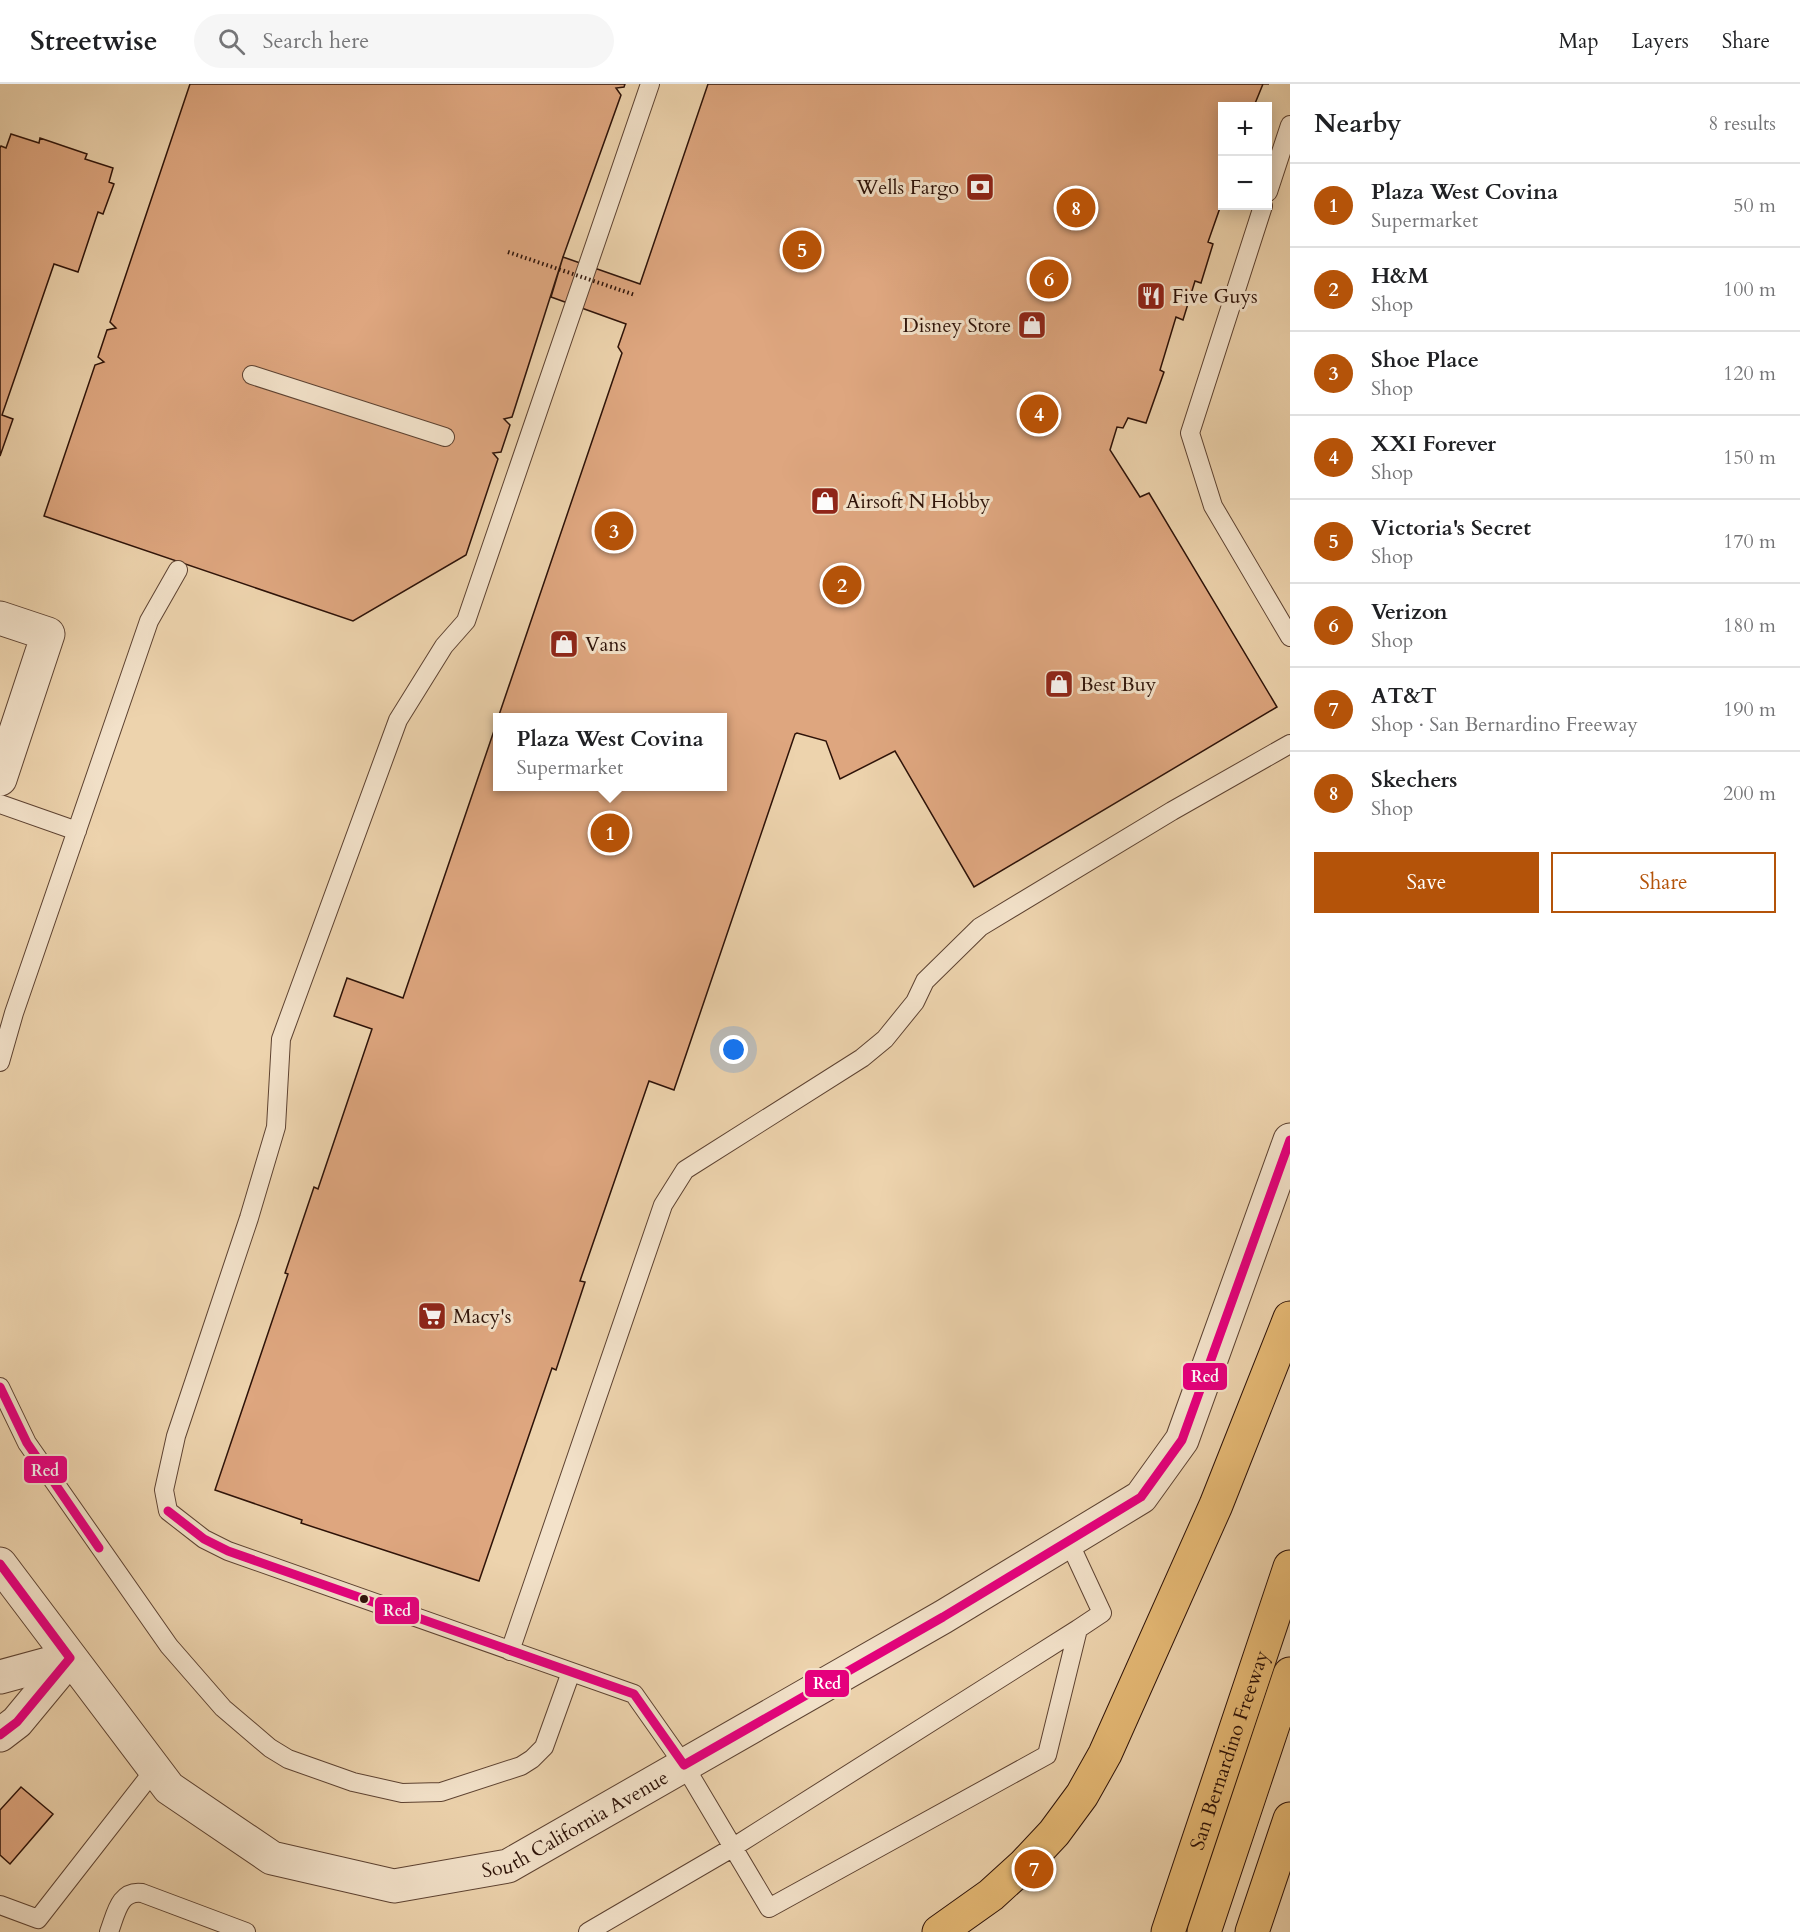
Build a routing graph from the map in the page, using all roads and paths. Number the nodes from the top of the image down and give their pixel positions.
1 (650, 84) edge
2 (1290, 124) edge
3 (1272, 180) edge
4 (1262, 210) edge
5 (508, 252) dead end
6 (635, 295) dead end
7 (252, 375) dead end
8 (445, 437) dead end
9 (178, 570) dead end
10 (0, 618) edge
11 (1290, 637) edge
12 (1290, 744) edge
13 (0, 779) edge
14 (0, 804) edge
15 (77, 831) junction
16 (0, 1062) edge
17 (1290, 1140) edge
18 (1290, 1318) edge
19 (0, 1387) edge
20 (1069, 1542) junction
21 (0, 1564) edge
22 (1290, 1567) edge
23 (1078, 1629) junction
24 (510, 1651) junction
25 (70, 1658) junction
26 (571, 1672) junction
27 (1290, 1674) edge
28 (0, 1677) edge
29 (0, 1735) edge
30 (684, 1765) junction
31 (155, 1769) junction
32 (1290, 1819) edge
33 (732, 1848) junction
34 (0, 1905) edge
35 (109, 1932) edge
36 (246, 1932) edge
37 (588, 1932) edge
38 (939, 1932) edge
39 (1168, 1932) edge
40 (1204, 1932) edge
41 (1252, 1932) edge

1 - 24 lane
2 - 3 lane
4 - 11 lane
5 - 6 path, bridge
7 - 8 lane
9 - 15 lane
10 - 13 street
12 - 24 lane
14 - 15 lane
15 - 16 lane
17 - 20 street, South California Avenue
18 - 38 highway
19 - 26 lane
20 - 23 lane
20 - 30 street, South California Avenue
21 - 25 street, South California Avenue
22 - 39 highway, San Bernardino Freeway
23 - 33 lane
23 - 33 lane
24 - 26 lane
25 - 28 street
25 - 29 street
25 - 31 street, South California Avenue
26 - 30 lane
27 - 40 highway
30 - 31 street, South California Avenue
30 - 33 lane
31 - 34 lane
32 - 41 highway
33 - 37 lane
35 - 36 lane

